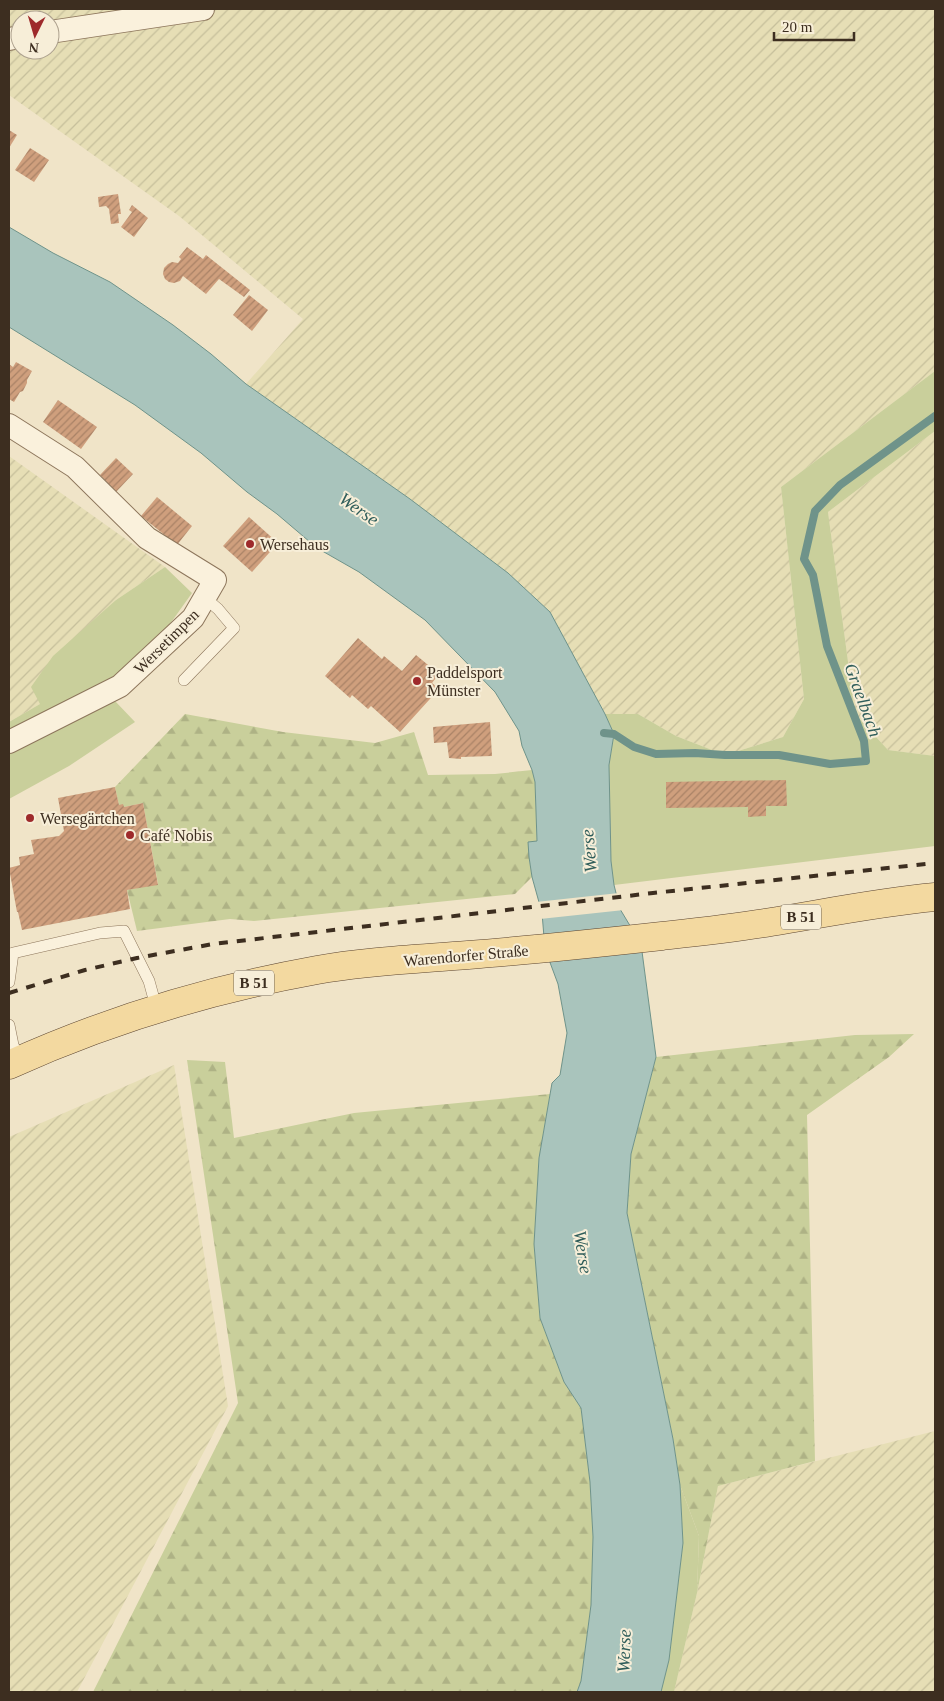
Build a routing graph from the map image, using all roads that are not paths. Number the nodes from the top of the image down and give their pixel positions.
1 (203, 9) edge
2 (60, 30) edge
3 (9, 425) edge
4 (205, 598) junction
5 (184, 680) dead end
6 (9, 742) edge
7 (935, 896) edge
8 (9, 982) edge
9 (157, 1010) junction
10 (9, 1025) edge
11 (14, 1063) edge

1 - 2 street
3 - 4 street, Wersetimpen
4 - 5 lane
4 - 6 street, Wersetimpen
7 - 9 main road, Warendorfer Straße / B 51
8 - 9 lane
9 - 11 main road, Warendorfer Straße / B 51
10 - 11 lane

